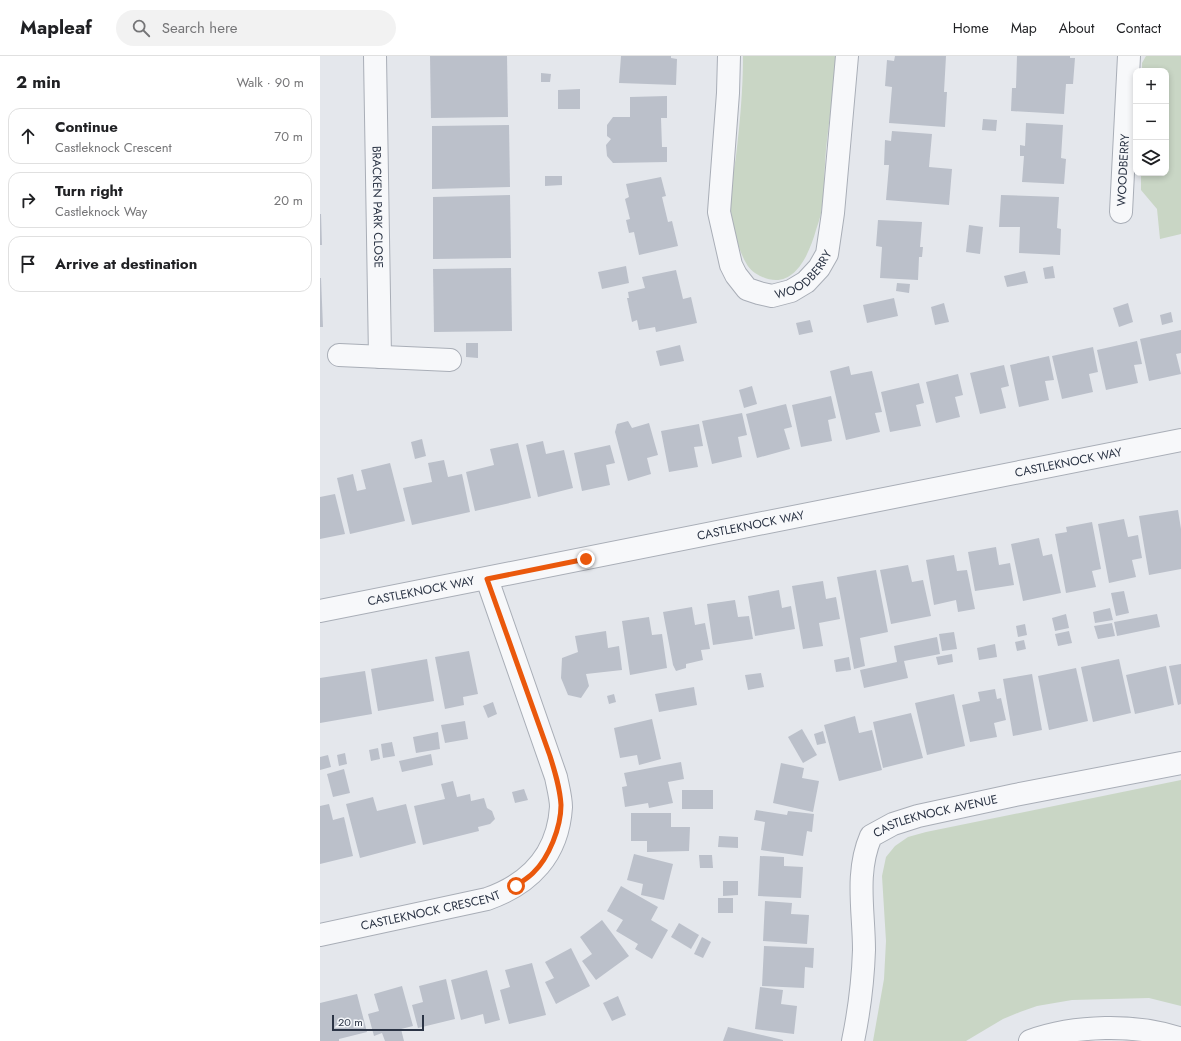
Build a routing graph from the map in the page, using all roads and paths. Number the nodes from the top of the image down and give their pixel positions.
1 (375, 56) edge
2 (729, 56) edge
3 (847, 56) edge
4 (1130, 56) edge
5 (1121, 212) dead end
6 (339, 356) dead end
7 (380, 357) junction
8 (450, 360) dead end
9 (1181, 440) edge
10 (487, 579) junction
11 (320, 611) edge
12 (1181, 764) edge
13 (320, 935) edge
14 (1181, 1038) edge
15 (852, 1041) edge
16 (1030, 1041) edge

1 - 7 street, BRACKEN PARK CLOSE
2 - 3 street, WOODBERRY
4 - 5 street, WOODBERRY
6 - 7 street
7 - 8 street
9 - 10 street, CASTLEKNOCK WAY
10 - 11 street, CASTLEKNOCK WAY
10 - 13 street, CASTLEKNOCK CRESCENT
12 - 15 street, CASTLEKNOCK AVENUE
14 - 16 street

